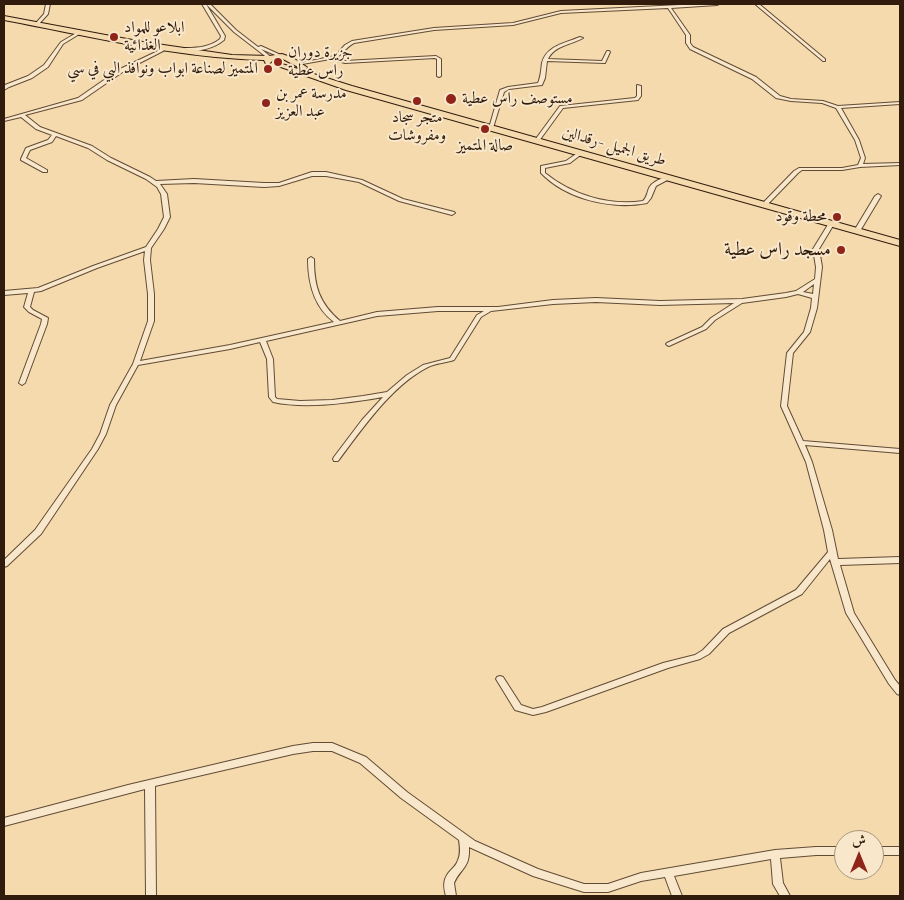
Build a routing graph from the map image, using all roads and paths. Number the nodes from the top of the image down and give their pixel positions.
1 (48, 4) edge
2 (206, 4) edge
3 (717, 4) edge
4 (757, 4) edge
5 (669, 7) junction
6 (4, 18) edge
7 (37, 24) junction
8 (78, 33) junction
9 (581, 38) dead end
10 (251, 43) junction
11 (162, 48) junction
12 (608, 52) dead end
13 (281, 56) junction
14 (332, 59) junction
15 (544, 60) junction
16 (824, 60) dead end
17 (271, 61) junction
18 (294, 63) junction
19 (280, 65) junction
20 (439, 76) dead end
21 (321, 78) junction
22 (639, 86) dead end
23 (5, 87) edge
24 (900, 103) edge
25 (838, 107) junction
26 (22, 115) junction
27 (4, 120) edge
28 (491, 128) junction
29 (55, 134) junction
30 (537, 140) junction
31 (581, 153) junction
32 (900, 164) edge
33 (860, 166) junction
34 (45, 171) dead end
35 (668, 178) junction
36 (155, 183) junction
37 (878, 196) dead end
38 (764, 205) junction
39 (452, 213) dead end
40 (831, 224) junction
41 (857, 231) junction
42 (900, 243) edge
43 (148, 248) junction
44 (311, 259) dead end
45 (816, 280) junction
46 (31, 292) junction
47 (798, 292) junction
48 (4, 293) edge
49 (815, 297) junction
50 (742, 301) junction
51 (491, 309) junction
52 (337, 321) junction
53 (262, 339) junction
54 (669, 344) dead end
55 (136, 364) junction
56 (22, 383) dead end
57 (389, 394) junction
58 (800, 443) junction
59 (900, 451) edge
60 (336, 459) dead end
61 (832, 552) junction
62 (900, 560) edge
63 (836, 562) junction
64 (4, 564) edge
65 (500, 679) dead end
66 (900, 692) edge
67 (150, 784) junction
68 (4, 822) edge
69 (464, 838) junction
70 (834, 851) edge
71 (884, 851) edge
72 (900, 851) edge
73 (775, 854) junction
74 (668, 872) junction
75 (151, 896) edge
76 (451, 896) edge
77 (677, 896) edge
78 (785, 896) edge

1 - 7 street
2 - 10 street
2 - 11 street
3 - 5 street
4 - 16 street
5 - 14 street
5 - 25 street
6 - 7 main road
7 - 8 main road
8 - 11 main road
8 - 23 street
9 - 15 street
10 - 13 street
10 - 17 street
11 - 17 main road
11 - 26 street
12 - 15 street
13 - 17 main road
13 - 18 main road
14 - 18 street
14 - 20 street
15 - 28 street
17 - 19 main road
18 - 19 main road
18 - 21 main road
19 - 21 main road
21 - 28 main road, طريق الجميل -رقدالين
22 - 30 street
24 - 25 street
25 - 33 street
26 - 27 street
26 - 29 street
28 - 30 main road, طريق الجميل -رقدالين
29 - 34 street
29 - 36 street
30 - 31 main road, طريق الجميل -رقدالين
31 - 35 main road, طريق الجميل -رقدالين
31 - 35 street
32 - 33 street
33 - 38 street
35 - 38 main road, طريق الجميل -رقدالين
36 - 39 street
36 - 43 street
37 - 41 street
38 - 40 main road, طريق الجميل -رقدالين
40 - 41 main road, طريق الجميل -رقدالين
40 - 45 street
41 - 42 main road, طريق الجميل -رقدالين
43 - 46 street
43 - 55 street
44 - 52 street
45 - 47 street
45 - 49 street
46 - 48 street
46 - 56 street
47 - 49 street
47 - 50 street
49 - 58 street
50 - 51 street
50 - 54 street
51 - 52 street
51 - 57 street
52 - 53 street
53 - 55 street
53 - 57 street
55 - 64 street
57 - 60 street
58 - 59 street
58 - 61 street
61 - 63 street
61 - 65 street
62 - 63 street
63 - 66 street
67 - 68 street
67 - 69 street
67 - 75 street
69 - 74 street
69 - 76 street
70 - 73 street
71 - 72 street
73 - 74 street
73 - 78 street
74 - 77 street

